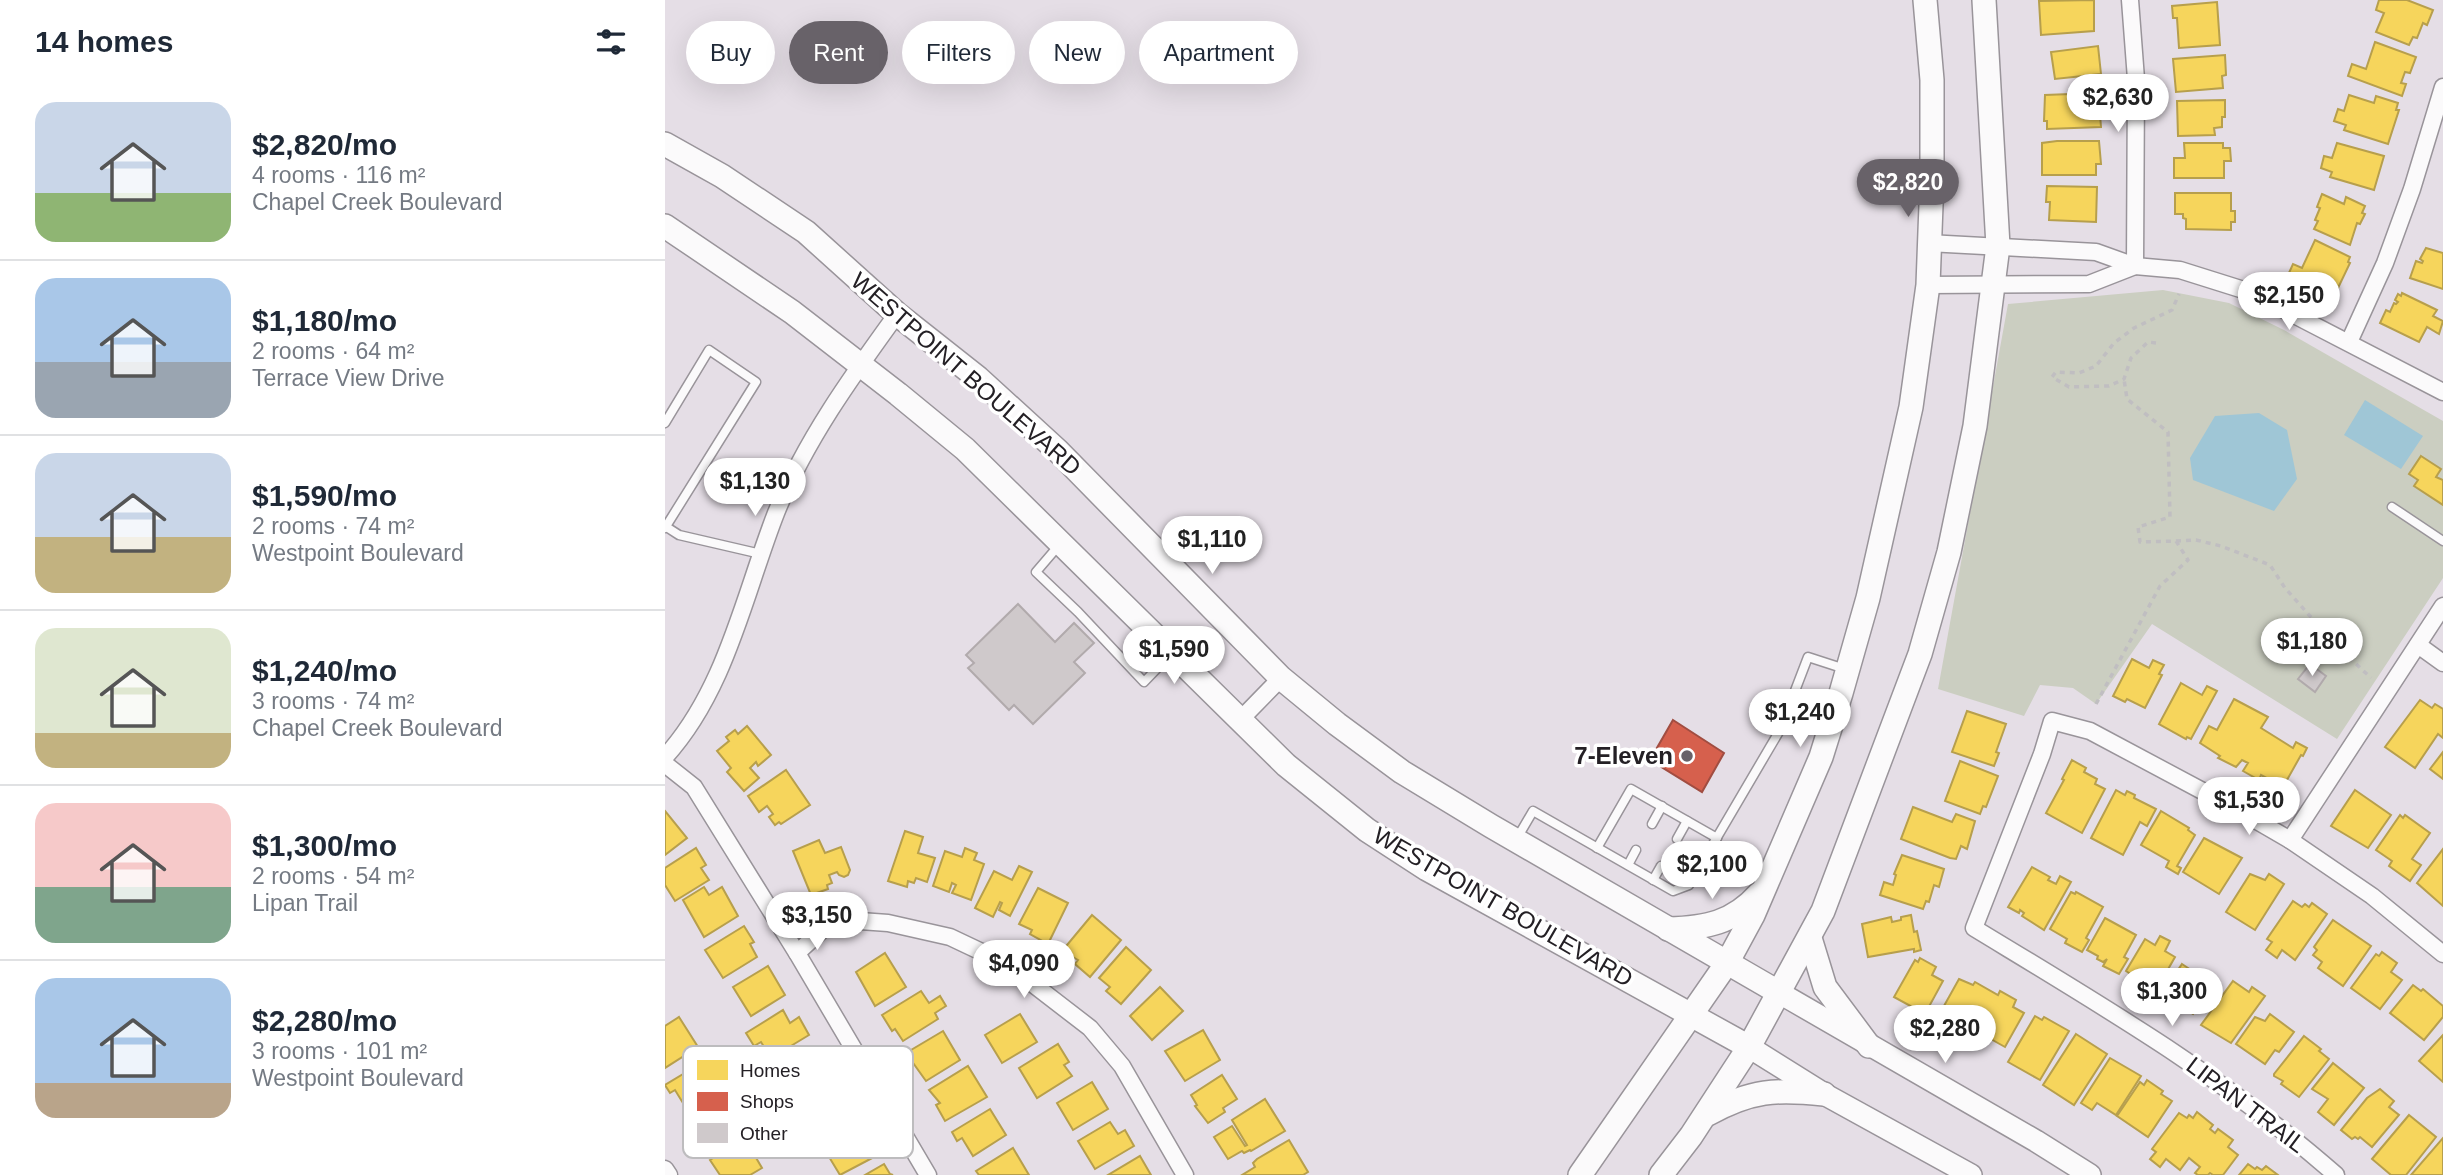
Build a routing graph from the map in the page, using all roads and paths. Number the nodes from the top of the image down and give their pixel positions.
1 (1925, 0) edge
2 (1985, 0) edge
3 (2130, 0) edge
4 (2443, 87) edge
5 (665, 144) edge
6 (665, 226) edge
7 (1928, 243) junction
8 (1998, 246) junction
9 (2135, 266) junction
10 (1929, 285) junction
11 (1993, 285) junction
12 (2179, 294) dead end
13 (897, 314) junction
14 (2349, 342) junction
15 (2156, 344) dead end
16 (862, 365) junction
17 (2124, 379) junction
18 (2443, 392) edge
19 (665, 423) edge
20 (2392, 507) dead end
21 (665, 527) edge
22 (2176, 541) junction
23 (2443, 541) edge
24 (1061, 544) junction
25 (761, 554) junction
26 (2443, 606) edge
27 (2335, 644) junction
28 (2418, 645) junction
29 (1172, 653) junction
30 (2443, 663) edge
31 (2317, 666) dead end
32 (1848, 670) junction
33 (1281, 678) junction
34 (2371, 678) dead end
35 (2096, 704) dead end
36 (1240, 720) junction
37 (665, 757) edge
38 (665, 764) edge
39 (1662, 806) junction
40 (1687, 821) junction
41 (1652, 824) dead end
42 (1717, 838) junction
43 (1677, 839) dead end
44 (2290, 840) junction
45 (1516, 841) junction
46 (1597, 848) junction
47 (1636, 850) dead end
48 (1628, 865) junction
49 (1661, 866) dead end
50 (1653, 880) junction
51 (1764, 889) junction
52 (1668, 929) junction
53 (1810, 938) junction
54 (797, 953) junction
55 (2443, 954) edge
56 (1727, 963) junction
57 (1778, 992) junction
58 (1692, 1014) junction
59 (852, 1046) edge
60 (1870, 1046) junction
61 (1749, 1047) junction
62 (1824, 1094) junction
63 (1705, 1115) junction
64 (913, 1150) edge
65 (665, 1169) edge
66 (669, 1175) edge
67 (928, 1175) edge
68 (1185, 1175) edge
69 (1580, 1175) edge
70 (1661, 1175) edge
71 (1971, 1175) edge
72 (2090, 1175) edge
73 (2336, 1175) edge

1 - 7 main road
2 - 8 main road
3 - 9 street
4 - 14 street
5 - 13 main road, WESTPOINT BOULEVARD
6 - 16 main road, WESTPOINT BOULEVARD
7 - 8 street
7 - 10 main road
8 - 9 street
8 - 11 main road
9 - 11 street
9 - 14 street
10 - 11 street
10 - 32 main road
11 - 53 main road
12 - 17 path
13 - 16 street
13 - 33 main road, WESTPOINT BOULEVARD
14 - 18 street
15 - 17 path
16 - 24 main road, WESTPOINT BOULEVARD
16 - 25 street
17 - 22 path
19 - 21 lane
20 - 23 lane
21 - 25 lane
22 - 27 path
22 - 35 path
24 - 29 main road, WESTPOINT BOULEVARD
24 - 29 lane
25 - 37 street
26 - 28 street
27 - 31 path
27 - 34 path
28 - 30 street
28 - 44 street
29 - 36 main road, WESTPOINT BOULEVARD
32 - 42 lane
32 - 51 main road
33 - 36 street
33 - 45 main road, WESTPOINT BOULEVARD
36 - 58 main road, WESTPOINT BOULEVARD
38 - 54 street
39 - 40 lane
39 - 41 lane
39 - 46 lane
40 - 42 lane
40 - 43 lane
42 - 50 lane
44 - 55 street
44 - 73 street, LIPAN TRAIL
45 - 46 lane
45 - 52 main road, WESTPOINT BOULEVARD
46 - 48 lane
47 - 48 lane
48 - 50 lane
49 - 50 lane
51 - 52 main road
51 - 56 main road
52 - 56 main road, WESTPOINT BOULEVARD
53 - 57 main road
53 - 60 main road
54 - 59 street
54 - 68 street
56 - 57 main road, WESTPOINT BOULEVARD
56 - 58 main road
57 - 60 street, WESTPOINT BOULEVARD
57 - 61 main road
58 - 61 main road, WESTPOINT BOULEVARD
58 - 69 main road
60 - 72 street, WESTPOINT BOULEVARD
61 - 62 street, WESTPOINT BOULEVARD
61 - 63 main road
62 - 63 main road
62 - 71 street, WESTPOINT BOULEVARD
63 - 70 main road
64 - 67 street
65 - 66 street

